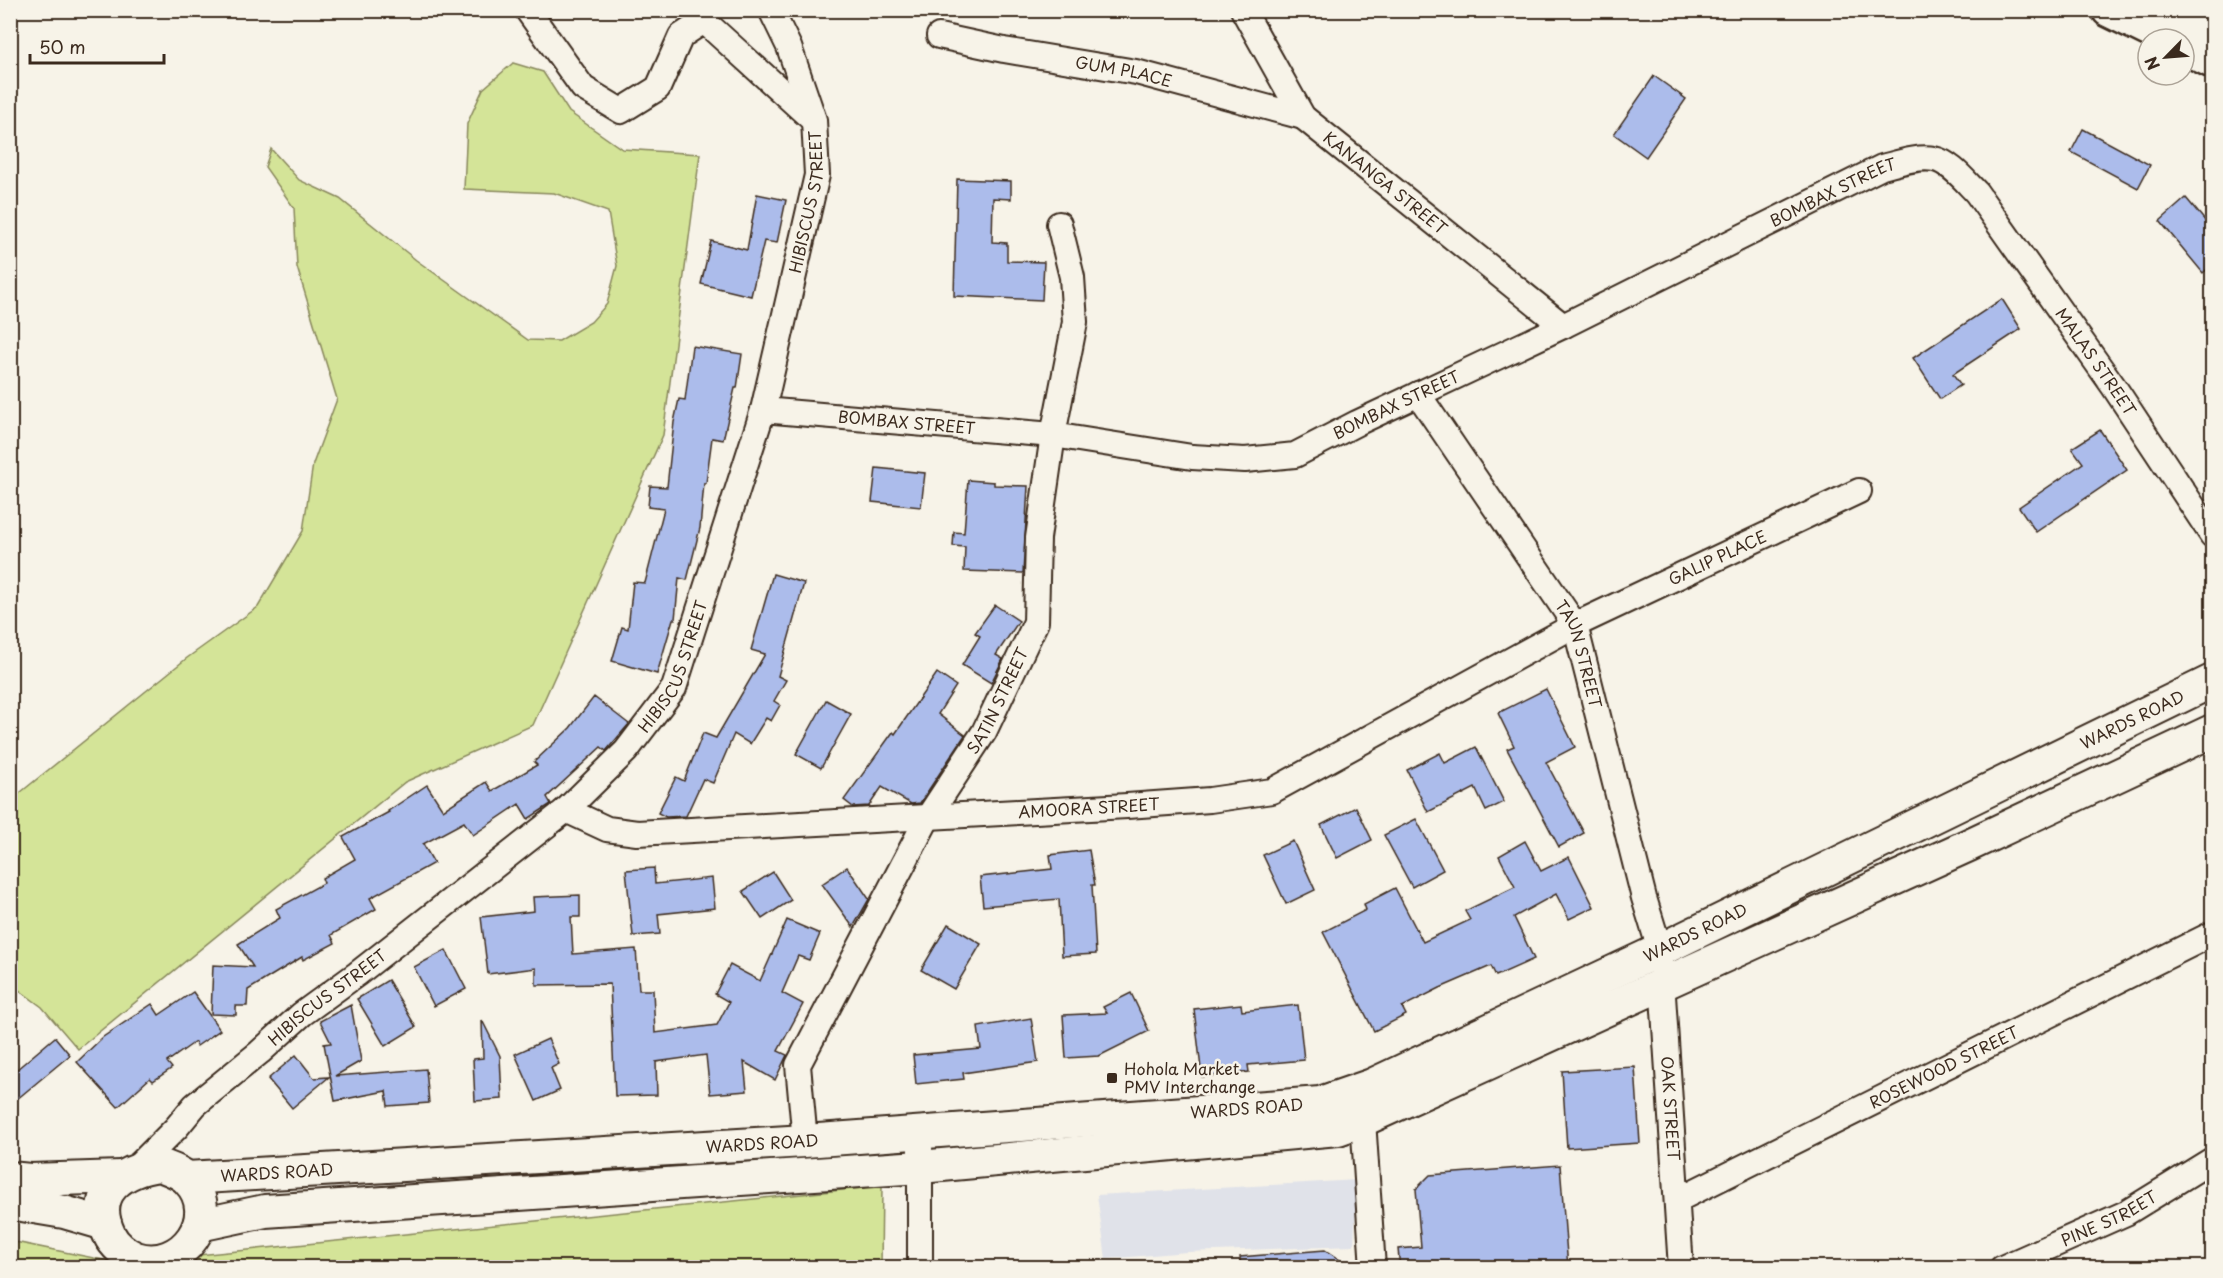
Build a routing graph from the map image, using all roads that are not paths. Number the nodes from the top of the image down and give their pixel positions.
1 (771, 10) edge
2 (1243, 10) edge
3 (2109, 10) edge
4 (2170, 10) edge
5 (528, 11) edge
6 (2144, 27) edge
7 (2212, 32) edge
8 (939, 36) dead end
9 (2196, 53) edge
10 (2212, 60) edge
11 (1303, 117) junction
12 (814, 120) junction
13 (1976, 192) joint
14 (1059, 224) dead end
15 (1563, 326) junction
16 (1418, 394) junction
17 (763, 410) junction
18 (1053, 435) junction
19 (1859, 490) dead end
20 (2212, 535) edge
21 (1575, 625) junction
22 (2212, 681) edge
23 (2212, 731) edge
24 (566, 810) junction
25 (928, 817) junction
26 (2212, 934) edge
27 (1660, 950) junction
28 (1661, 985) junction
29 (1372, 1085) junction
30 (1363, 1119) junction
31 (176, 1128) junction
32 (920, 1133) junction
33 (805, 1141) junction
34 (2212, 1160) edge
35 (920, 1167) junction
36 (181, 1174) junction
37 (126, 1175) junction
38 (10, 1178) edge
39 (1677, 1200) junction
40 (10, 1203) edge
41 (105, 1224) junction
42 (199, 1225) junction
43 (920, 1268) edge
44 (1373, 1268) edge
45 (1681, 1268) edge
46 (2002, 1268) edge

1 - 12 street, HIBISCUS STREET
2 - 11 street, KANANGA STREET
3 - 6 highway
4 - 7 highway
5 - 12 street
8 - 11 street, GUM PLACE
9 - 10 highway
11 - 15 street, KANANGA STREET
12 - 17 street, HIBISCUS STREET
13 - 15 street, BOMBAX STREET
13 - 20 street, MALAS STREET
14 - 18 street, SATIN STREET
15 - 16 street, BOMBAX STREET
16 - 18 street, BOMBAX STREET
16 - 21 street, TAUN STREET
17 - 18 street, BOMBAX STREET
17 - 24 street, HIBISCUS STREET
18 - 25 street, SATIN STREET
19 - 21 street, GALIP PLACE
21 - 25 street, AMOORA STREET
21 - 27 street, TAUN STREET
22 - 27 main road, WARDS ROAD
23 - 28 main road, WARDS ROAD
24 - 25 street, AMOORA STREET
24 - 31 street, HIBISCUS STREET
25 - 33 street, SATIN STREET
26 - 39 street, ROSEWOOD STREET
27 - 28 street, OAK STREET
27 - 29 main road, WARDS ROAD
28 - 30 main road, WARDS ROAD
28 - 39 street, OAK STREET
29 - 30 street
29 - 32 main road, WARDS ROAD
30 - 35 main road, WARDS ROAD
30 - 44 street
31 - 36 street
31 - 37 street, HIBISCUS STREET
32 - 33 main road, WARDS ROAD
32 - 35 street
33 - 36 main road, WARDS ROAD
34 - 46 street, PINE STREET
35 - 42 main road, WARDS ROAD
35 - 43 street
36 - 37 main road
36 - 42 main road
37 - 38 main road
37 - 41 main road
39 - 45 street, OAK STREET
40 - 41 main road
41 - 42 main road

